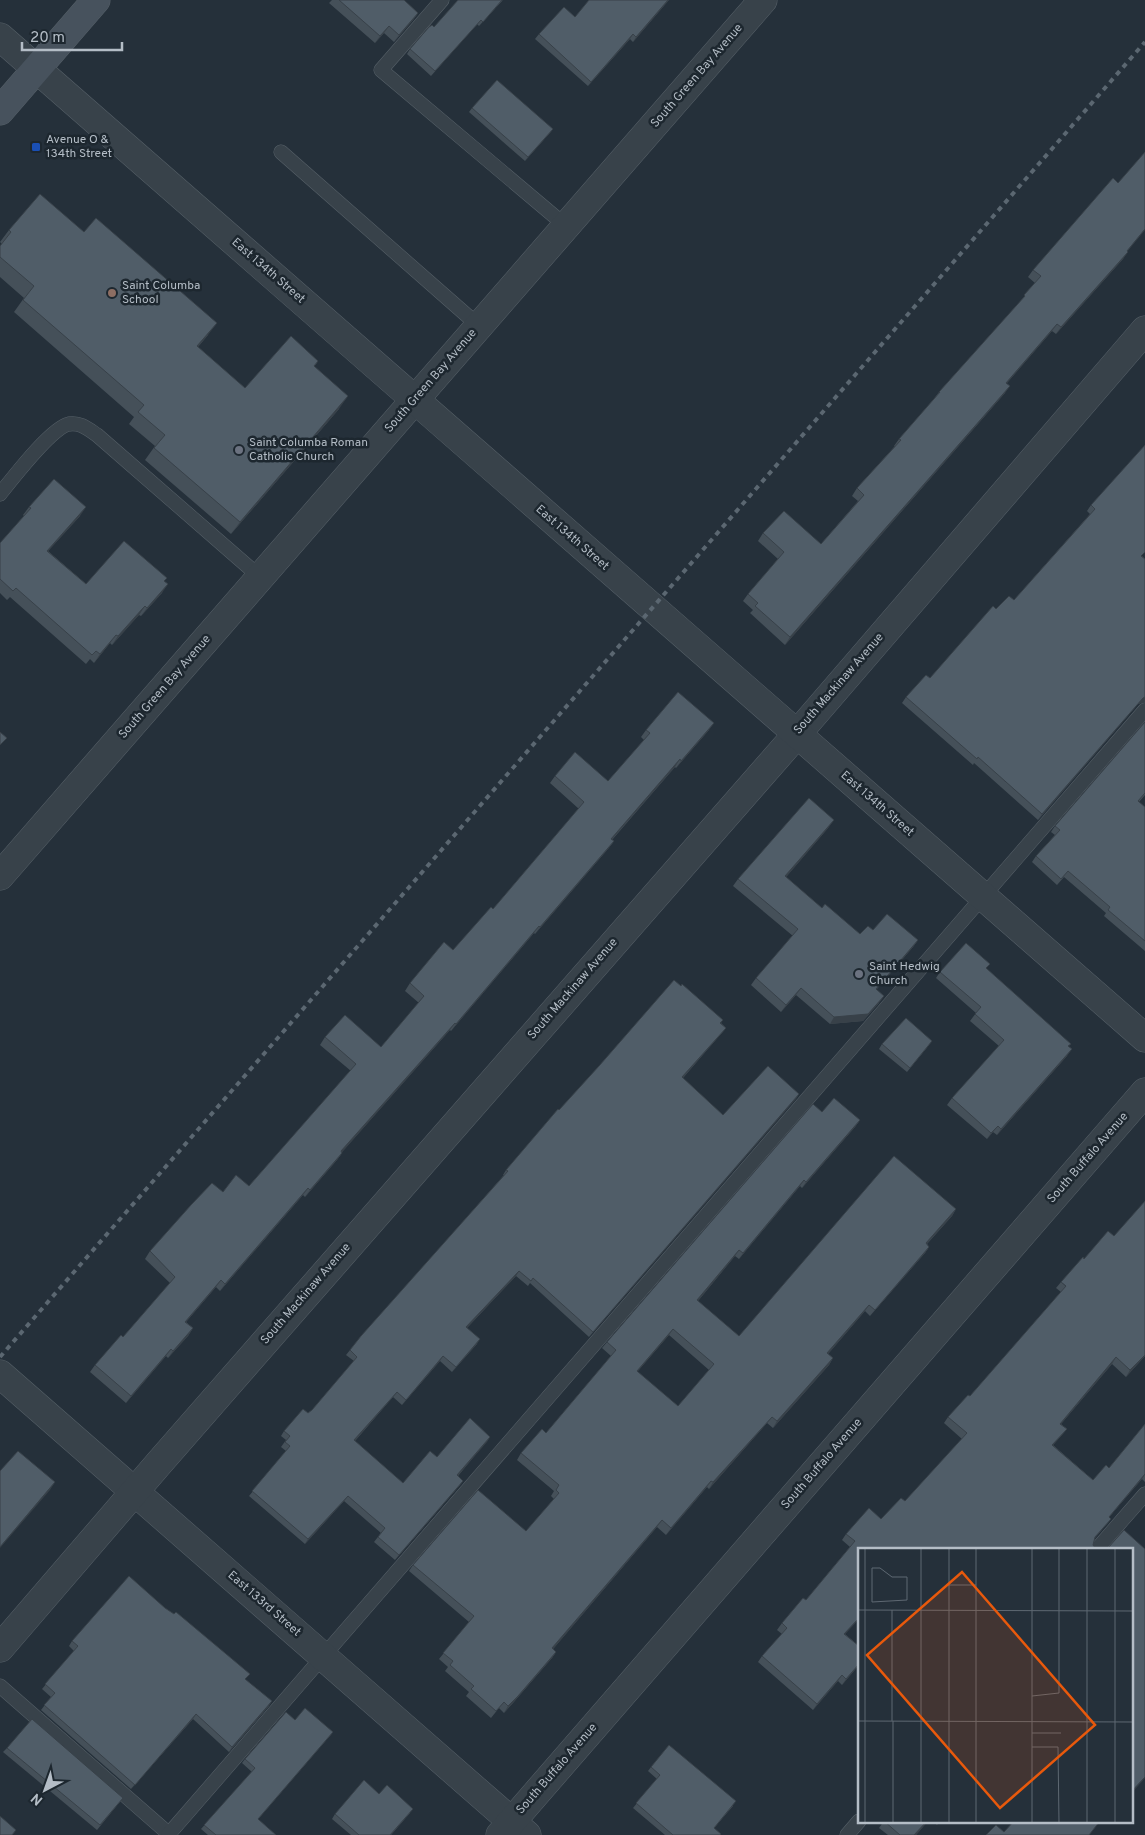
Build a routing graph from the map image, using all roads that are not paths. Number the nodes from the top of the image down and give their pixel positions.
1 (96, 0) edge
2 (442, 0) edge
3 (763, 0) edge
4 (0, 37) edge
5 (36, 68) junction
6 (0, 111) edge
7 (281, 152) dead end
8 (566, 226) junction
9 (479, 326) junction
10 (1145, 330) edge
11 (415, 400) junction
12 (0, 494) edge
13 (260, 577) junction
14 (1145, 710) edge
15 (797, 734) junction
16 (0, 876) edge
17 (983, 897) junction
18 (1145, 1038) edge
19 (1145, 1092) edge
20 (0, 1374) edge
21 (134, 1491) junction
22 (1145, 1494) edge
23 (1098, 1548) edge
24 (0, 1648) edge
25 (323, 1656) junction
26 (0, 1686) edge
27 (858, 1822) edge
28 (513, 1831) edge
29 (169, 1834) edge
30 (847, 1835) edge

1 - 5 main road
2 - 8 lane
3 - 8 street, South Green Bay Avenue
4 - 5 street, East 134th Street
5 - 6 main road
5 - 11 street, East 134th Street
7 - 9 lane
8 - 9 street, South Green Bay Avenue
9 - 11 street, South Green Bay Avenue
10 - 15 street, South Mackinaw Avenue
11 - 13 street, South Green Bay Avenue
11 - 15 street, East 134th Street
12 - 13 lane
13 - 16 street, South Green Bay Avenue
14 - 17 lane
15 - 17 street, East 134th Street
15 - 21 street, South Mackinaw Avenue
17 - 18 street, East 134th Street
17 - 25 lane
19 - 28 street, South Buffalo Avenue
20 - 21 street, East 133rd Street
21 - 24 street, South Mackinaw Avenue
21 - 25 street, East 133rd Street
22 - 23 lane
25 - 28 street, East 133rd Street
25 - 29 lane
26 - 29 lane
27 - 30 lane

